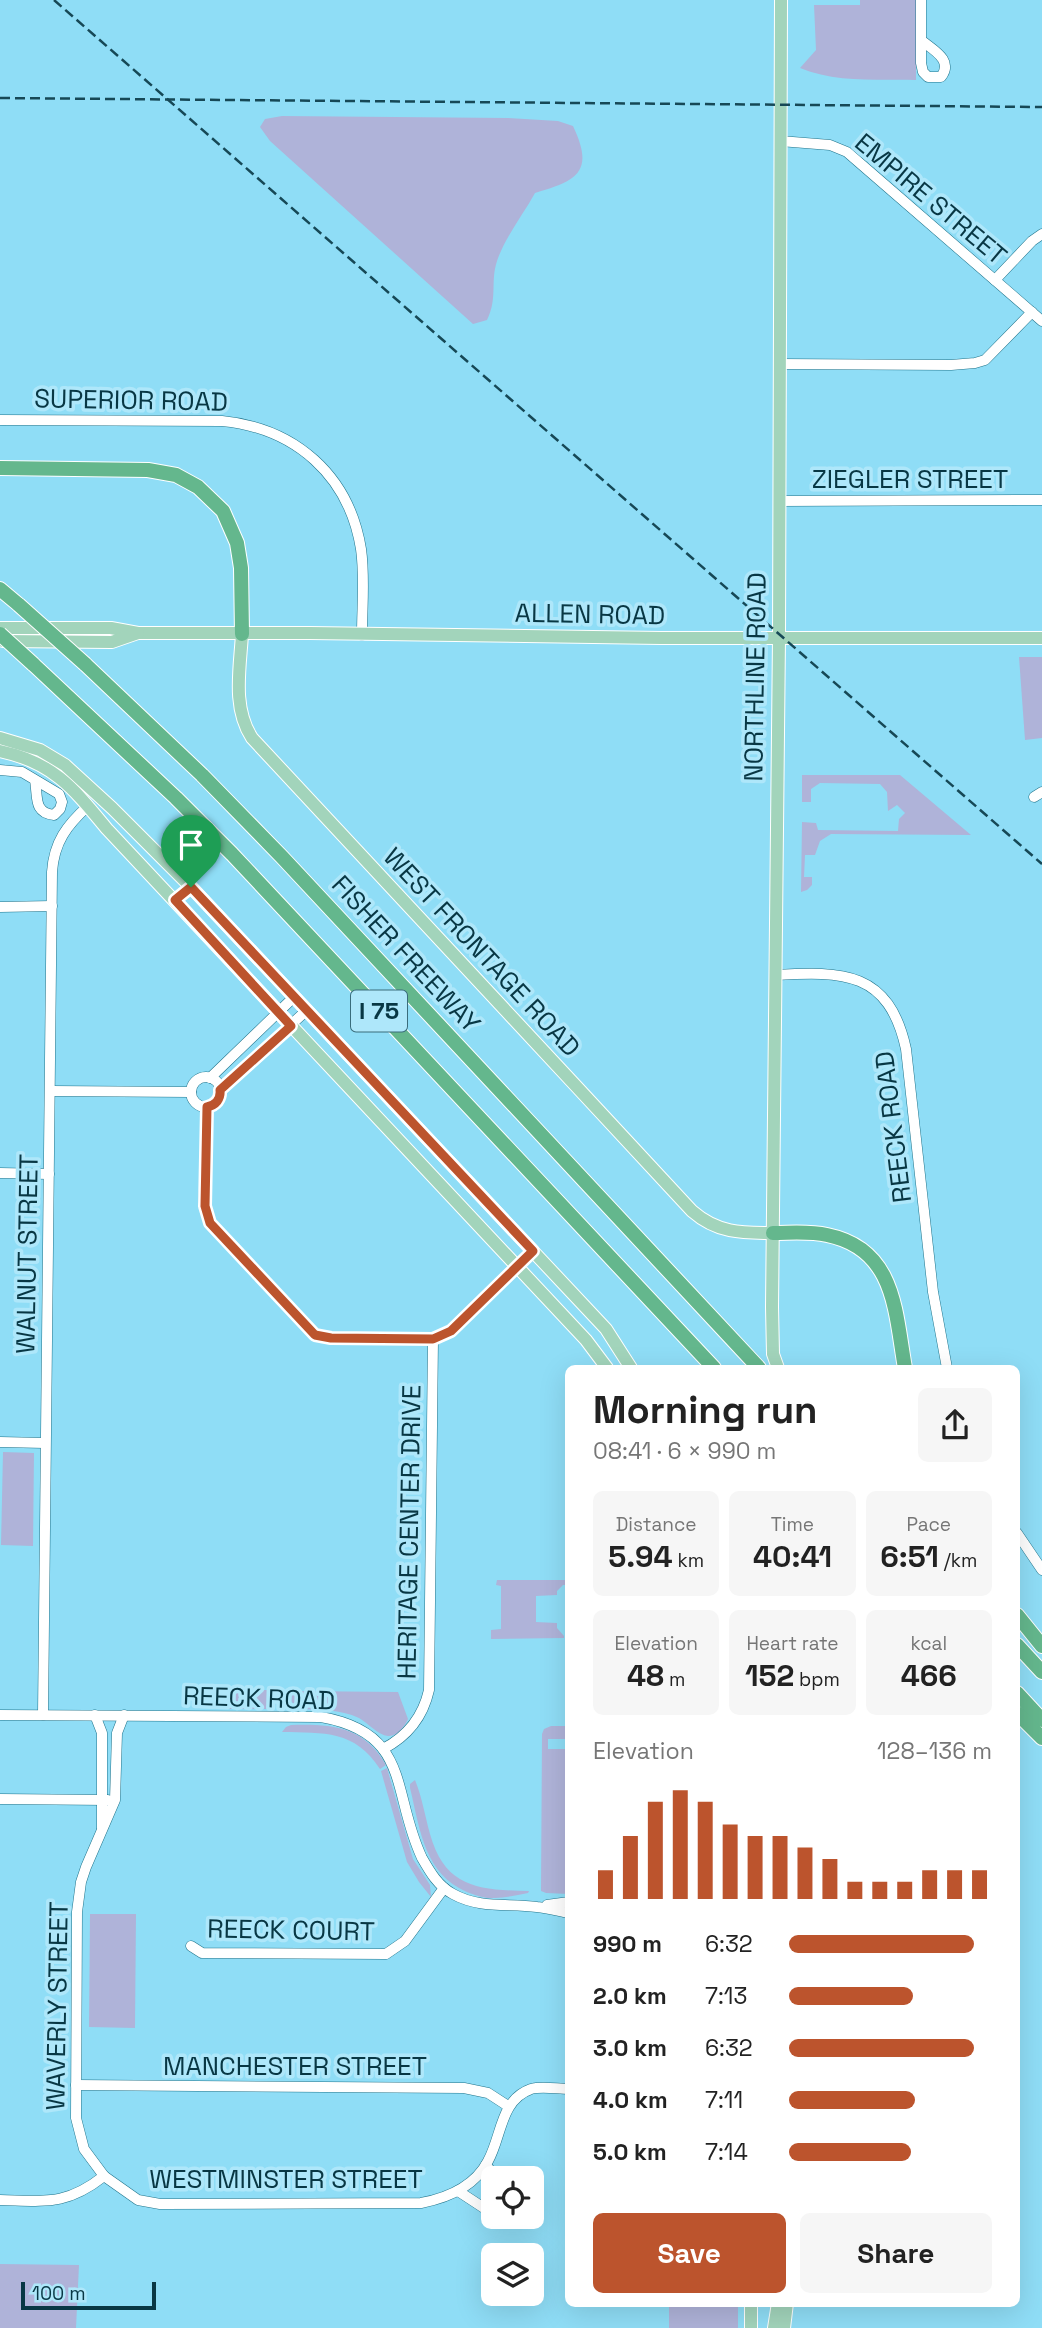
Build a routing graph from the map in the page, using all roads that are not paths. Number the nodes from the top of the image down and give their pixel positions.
1 (781, 0) edge
2 (921, 0) edge
3 (921, 40) dead end
4 (780, 141) junction
5 (1042, 234) edge
6 (995, 280) junction
7 (1032, 312) junction
8 (1042, 321) edge
9 (779, 364) junction
10 (0, 420) edge
11 (0, 468) edge
12 (779, 500) junction
13 (1042, 500) edge
14 (0, 589) edge
15 (0, 628) edge
16 (138, 633) junction
17 (0, 634) edge
18 (242, 634) junction
19 (362, 635) junction
20 (779, 637) junction
21 (1042, 638) edge
22 (0, 641) edge
23 (0, 737) edge
24 (0, 751) edge
25 (0, 770) edge
26 (35, 780) dead end
27 (88, 806) junction
28 (191, 887) junction
29 (175, 900) junction
30 (52, 906) junction
31 (0, 907) edge
32 (229, 927) junction
33 (213, 942) junction
34 (267, 968) junction
35 (775, 975) junction
36 (249, 980) junction
37 (294, 997) junction
38 (307, 1010) junction
39 (278, 1012) junction
40 (291, 1026) junction
41 (210, 1078) junction
42 (220, 1090) junction
43 (51, 1091) junction
44 (191, 1092) junction
45 (207, 1107) junction
46 (412, 1121) junction
47 (394, 1136) junction
48 (0, 1173) edge
49 (430, 1173) junction
50 (49, 1174) junction
51 (487, 1200) junction
52 (773, 1233) junction
53 (533, 1251) junction
54 (517, 1266) junction
55 (433, 1339) junction
56 (623, 1353) junction
57 (773, 1354) junction
58 (605, 1365) edge
59 (615, 1365) edge
60 (629, 1365) edge
61 (711, 1365) edge
62 (757, 1365) edge
63 (770, 1365) edge
64 (777, 1365) edge
65 (904, 1365) edge
66 (946, 1365) edge
67 (0, 1442) edge
68 (46, 1443) junction
69 (1020, 1537) edge
70 (1042, 1570) edge
71 (1020, 1619) edge
72 (1042, 1646) edge
73 (1020, 1647) edge
74 (1042, 1672) edge
75 (1020, 1696) edge
76 (0, 1715) edge
77 (43, 1715) junction
78 (95, 1715) junction
79 (124, 1715) junction
80 (1020, 1716) edge
81 (1042, 1720) edge
82 (1042, 1738) edge
83 (383, 1749) junction
84 (0, 1799) edge
85 (101, 1800) junction
86 (116, 1800) junction
87 (102, 1832) junction
88 (444, 1888) junction
89 (565, 1902) edge
90 (536, 1906) junction
91 (565, 1912) edge
92 (191, 1946) dead end
93 (76, 2085) junction
94 (565, 2089) edge
95 (508, 2106) junction
96 (486, 2165) joint
97 (104, 2176) junction
98 (458, 2191) junction
99 (0, 2200) edge
100 (481, 2207) edge
101 (751, 2307) edge
102 (777, 2307) edge
103 (787, 2307) edge
104 (751, 2328) edge
105 (774, 2328) edge
106 (784, 2328) edge

1 - 4 main road, NORTHLINE ROAD
2 - 3 street
4 - 6 street, EMPIRE STREET
4 - 9 main road, NORTHLINE ROAD
5 - 6 street
6 - 7 street, EMPIRE STREET
7 - 8 street, EMPIRE STREET
7 - 9 street
9 - 12 main road, NORTHLINE ROAD
10 - 19 street, SUPERIOR ROAD
11 - 18 highway
12 - 13 street, ZIEGLER STREET
12 - 20 main road, NORTHLINE ROAD
14 - 62 highway, FISHER FREEWAY / I 75, bridge
15 - 16 main road, ALLEN ROAD
16 - 18 main road, ALLEN ROAD
16 - 22 main road, ALLEN ROAD
17 - 61 highway, I 75, bridge
18 - 19 main road, ALLEN ROAD
18 - 52 main road, WEST FRONTAGE ROAD
19 - 20 main road, ALLEN ROAD
20 - 21 main road, ALLEN ROAD
20 - 35 main road, NORTHLINE ROAD
23 - 28 main road
24 - 27 main road
25 - 26 street
27 - 29 main road
27 - 30 street, WALNUT STREET
28 - 29 main road
28 - 32 main road
29 - 33 main road
30 - 31 street
30 - 43 street, WALNUT STREET
32 - 33 main road
32 - 34 main road
33 - 36 main road
34 - 36 main road
34 - 37 main road
35 - 52 main road, NORTHLINE ROAD
35 - 66 street, REECK ROAD
36 - 39 main road
37 - 38 main road
37 - 39 street
38 - 40 street
38 - 46 main road
39 - 40 main road
39 - 41 street
40 - 42 street
40 - 47 main road
41 - 42 street
41 - 44 street
42 - 45 street
43 - 44 street
43 - 50 street, WALNUT STREET
44 - 45 street
45 - 55 street
46 - 47 main road
46 - 51 main road
47 - 49 main road
48 - 50 street
49 - 51 main road
49 - 54 main road
50 - 68 street, WALNUT STREET
51 - 53 main road
52 - 57 main road, NORTHLINE ROAD
52 - 65 highway
53 - 54 street
53 - 56 main road
54 - 55 street
54 - 58 main road
55 - 83 street, HERITAGE CENTER DRIVE
56 - 59 main road
56 - 60 main road
57 - 63 main road, NORTHLINE ROAD
57 - 64 main road, NORTHLINE ROAD
67 - 68 street
68 - 77 street, WALNUT STREET
69 - 70 street
71 - 72 highway
73 - 74 highway
75 - 81 highway
76 - 77 street, REECK ROAD
77 - 78 street, REECK ROAD
78 - 79 street, REECK ROAD
78 - 85 street, WAVERLY STREET
79 - 83 street, REECK ROAD
79 - 86 street, WAVERLY STREET
80 - 82 highway
83 - 88 street, REECK ROAD
84 - 85 street
85 - 86 street
85 - 87 street, WAVERLY STREET
86 - 87 street, WAVERLY STREET
87 - 93 street, WAVERLY STREET
88 - 90 street, REECK ROAD
88 - 92 street, REECK COURT
89 - 90 street, REECK ROAD
90 - 91 street, REECK ROAD
93 - 95 street, MANCHESTER STREET
93 - 97 street, WAVERLY STREET
94 - 95 street
95 - 96 street, WESTMINSTER STREET
96 - 98 street, WESTMINSTER STREET
97 - 98 street, WESTMINSTER STREET
97 - 99 street
98 - 100 street, WESTMINSTER STREET
101 - 104 main road
102 - 105 main road
103 - 106 main road

